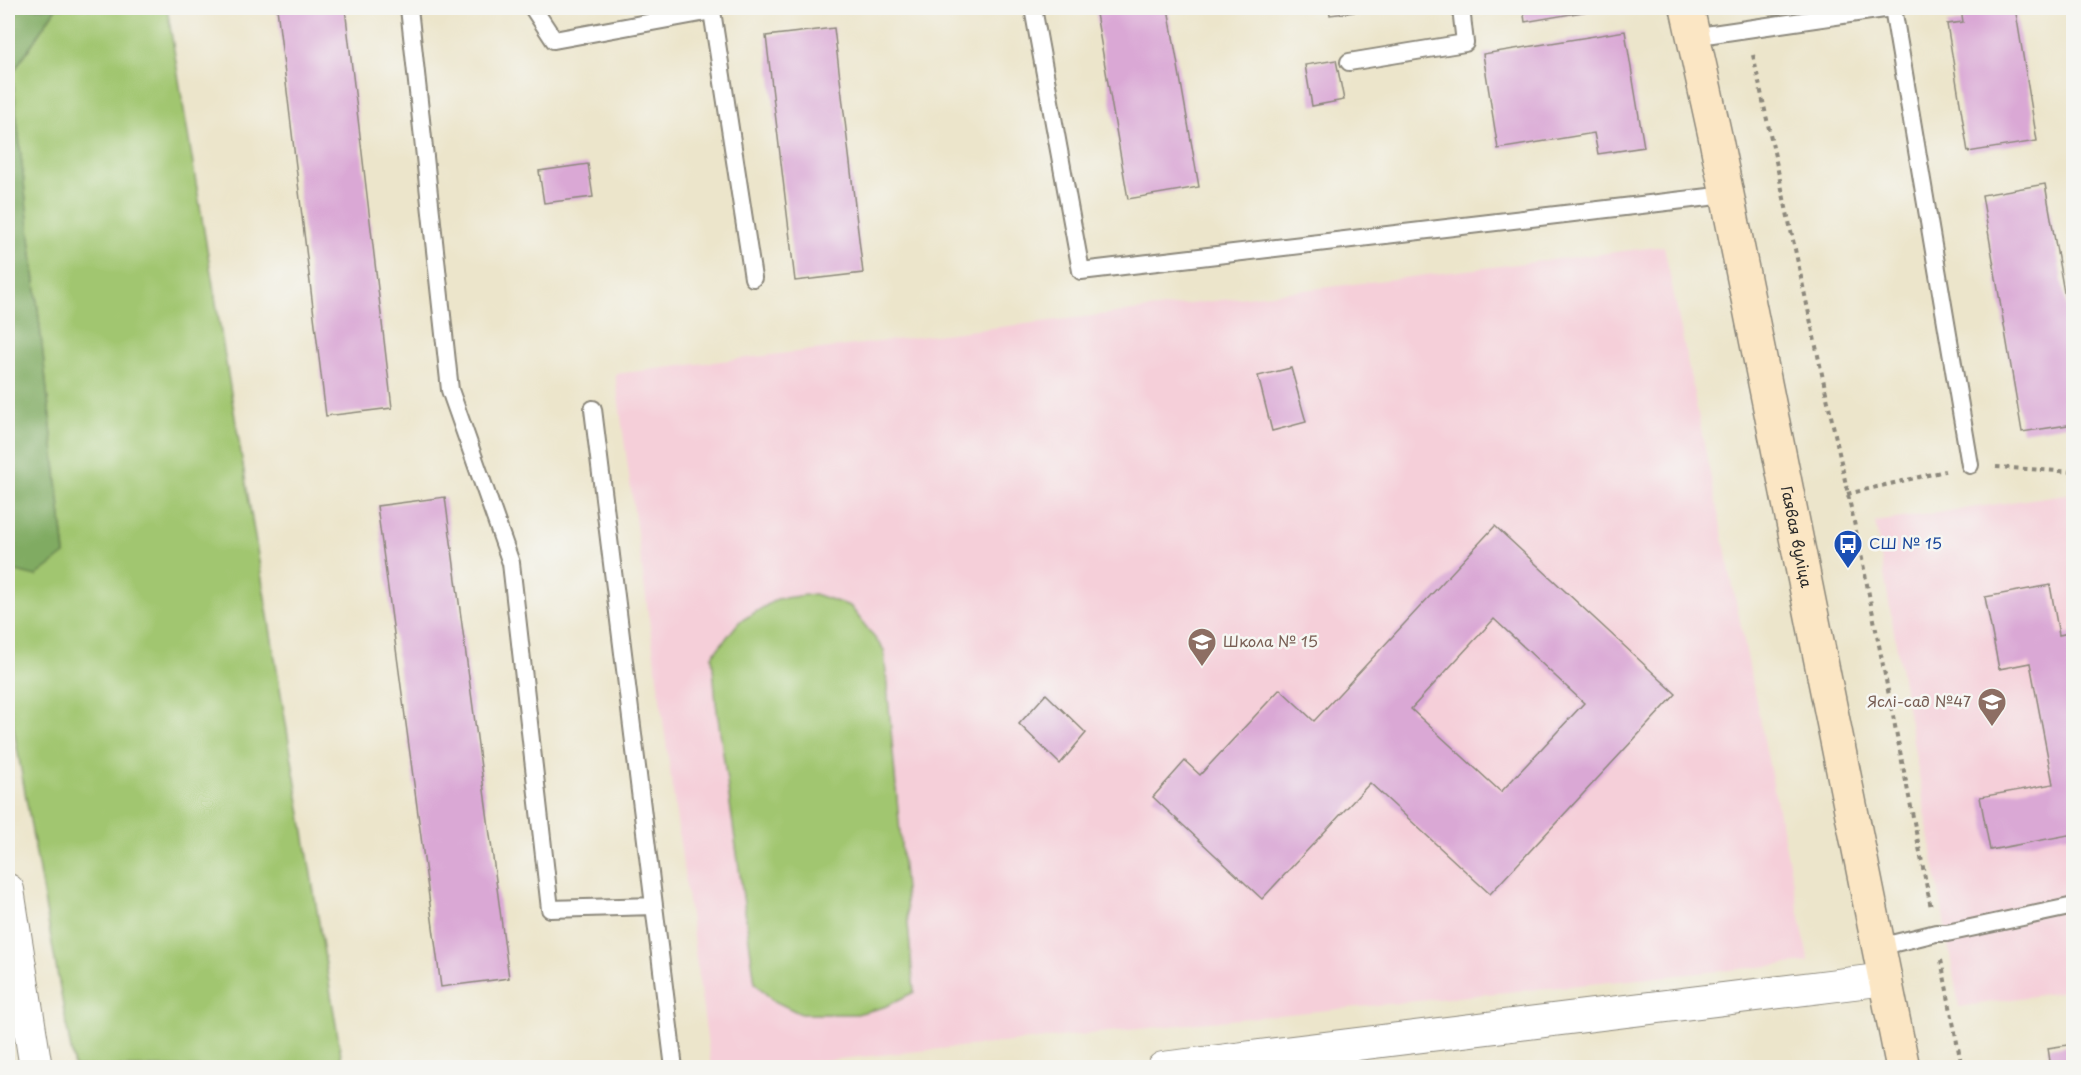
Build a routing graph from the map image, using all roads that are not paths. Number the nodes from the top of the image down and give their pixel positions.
1 (409, 8) edge
2 (533, 8) edge
3 (1033, 8) edge
4 (1461, 8) edge
5 (1892, 8) edge
6 (1689, 22) edge
7 (1349, 62) dead end
8 (1726, 195) junction
9 (753, 278) dead end
10 (593, 409) dead end
11 (1970, 465) dead end
12 (8, 890) edge
13 (654, 906) junction
14 (2073, 906) edge
15 (1879, 947) junction
16 (1886, 979) junction
17 (36, 1068) edge
18 (674, 1068) edge
19 (1163, 1068) edge
20 (1903, 1068) edge

1 - 13 lane
2 - 9 lane
3 - 8 lane
4 - 7 lane
5 - 6 lane
5 - 11 lane
6 - 8 main road, Гаявая вуліца
8 - 15 main road, Гаявая вуліца
10 - 13 lane
12 - 17 street
13 - 18 lane
14 - 15 lane
15 - 16 main road, Гаявая вуліца
16 - 19 street
16 - 20 main road, Гаявая вуліца

